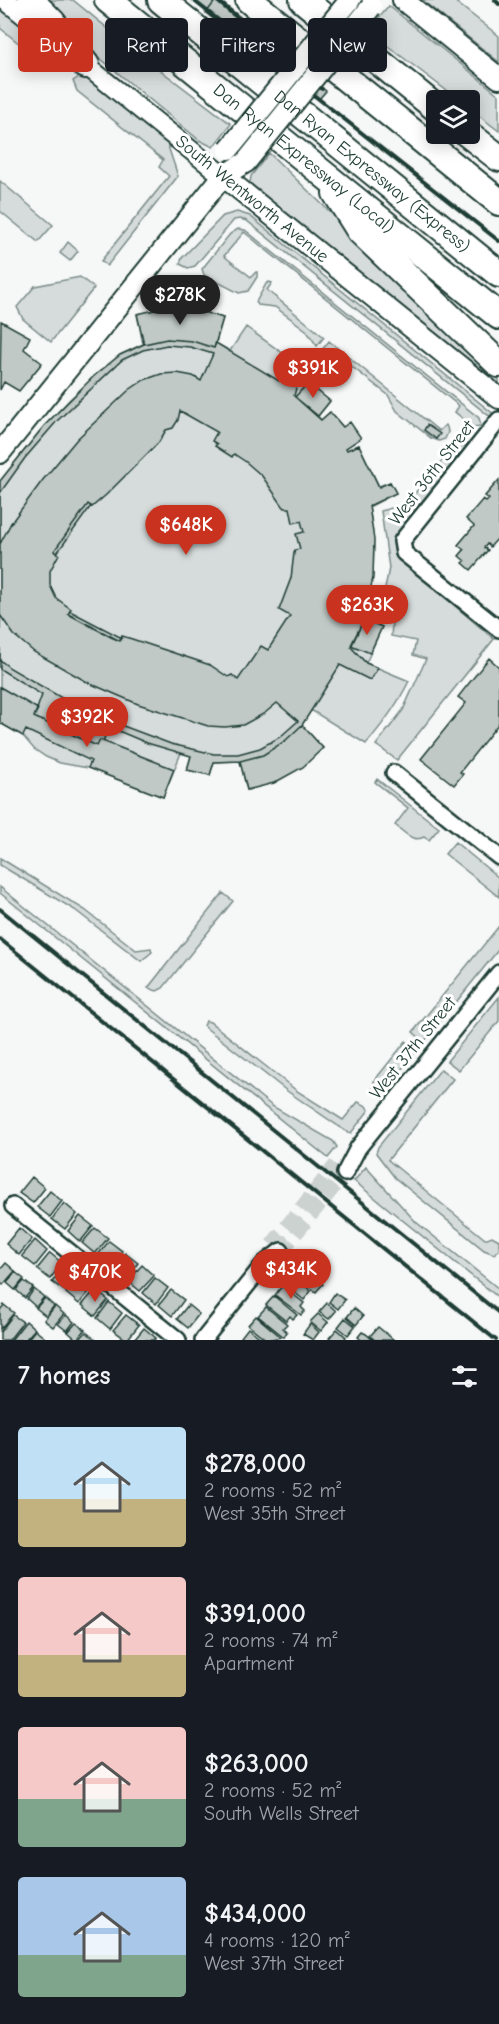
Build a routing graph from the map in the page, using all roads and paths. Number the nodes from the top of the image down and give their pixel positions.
1 (5, 0) edge
2 (30, 0) edge
3 (108, 0) edge
4 (161, 0) edge
5 (249, 0) edge
6 (303, 0) edge
7 (350, 0) edge
8 (403, 0) edge
9 (372, 4) edge
10 (27, 18) edge
11 (48, 18) edge
12 (93, 71) edge
13 (499, 78) edge
14 (407, 84) junction
15 (426, 96) edge
16 (426, 100) edge
17 (480, 131) edge
18 (480, 143) edge
19 (499, 144) edge
20 (499, 158) edge
21 (324, 175) junction
22 (224, 176) junction
23 (499, 202) edge
24 (499, 274) edge
25 (499, 316) edge
26 (499, 364) edge
27 (499, 398) edge
28 (499, 420) edge
29 (0, 453) edge
30 (499, 629) edge
31 (394, 772) dead end
32 (499, 857) edge
33 (499, 973) edge
34 (340, 1169) tunnel mouth
35 (13, 1206) dead end
36 (276, 1248) tunnel mouth
37 (178, 1340) edge
38 (202, 1340) edge

1 - 10 street, South Wentworth Avenue
2 - 11 highway
3 - 21 highway, Dan Ryan Expressway (Local)
4 - 24 highway, Dan Ryan Expressway (Express)
5 - 23 highway
6 - 14 highway
7 - 22 main road, bridge
8 - 13 main road
9 - 22 main road, bridge
12 - 22 street, South Wentworth Avenue
14 - 15 highway
14 - 16 highway
17 - 19 highway
18 - 20 highway
21 - 25 highway, Dan Ryan Expressway (Local)
21 - 26 highway
22 - 27 main road, South Wentworth Avenue
22 - 29 main road
28 - 30 street, West 36th Street
31 - 32 street
33 - 34 street, West 37th Street
35 - 37 street
36 - 38 street

